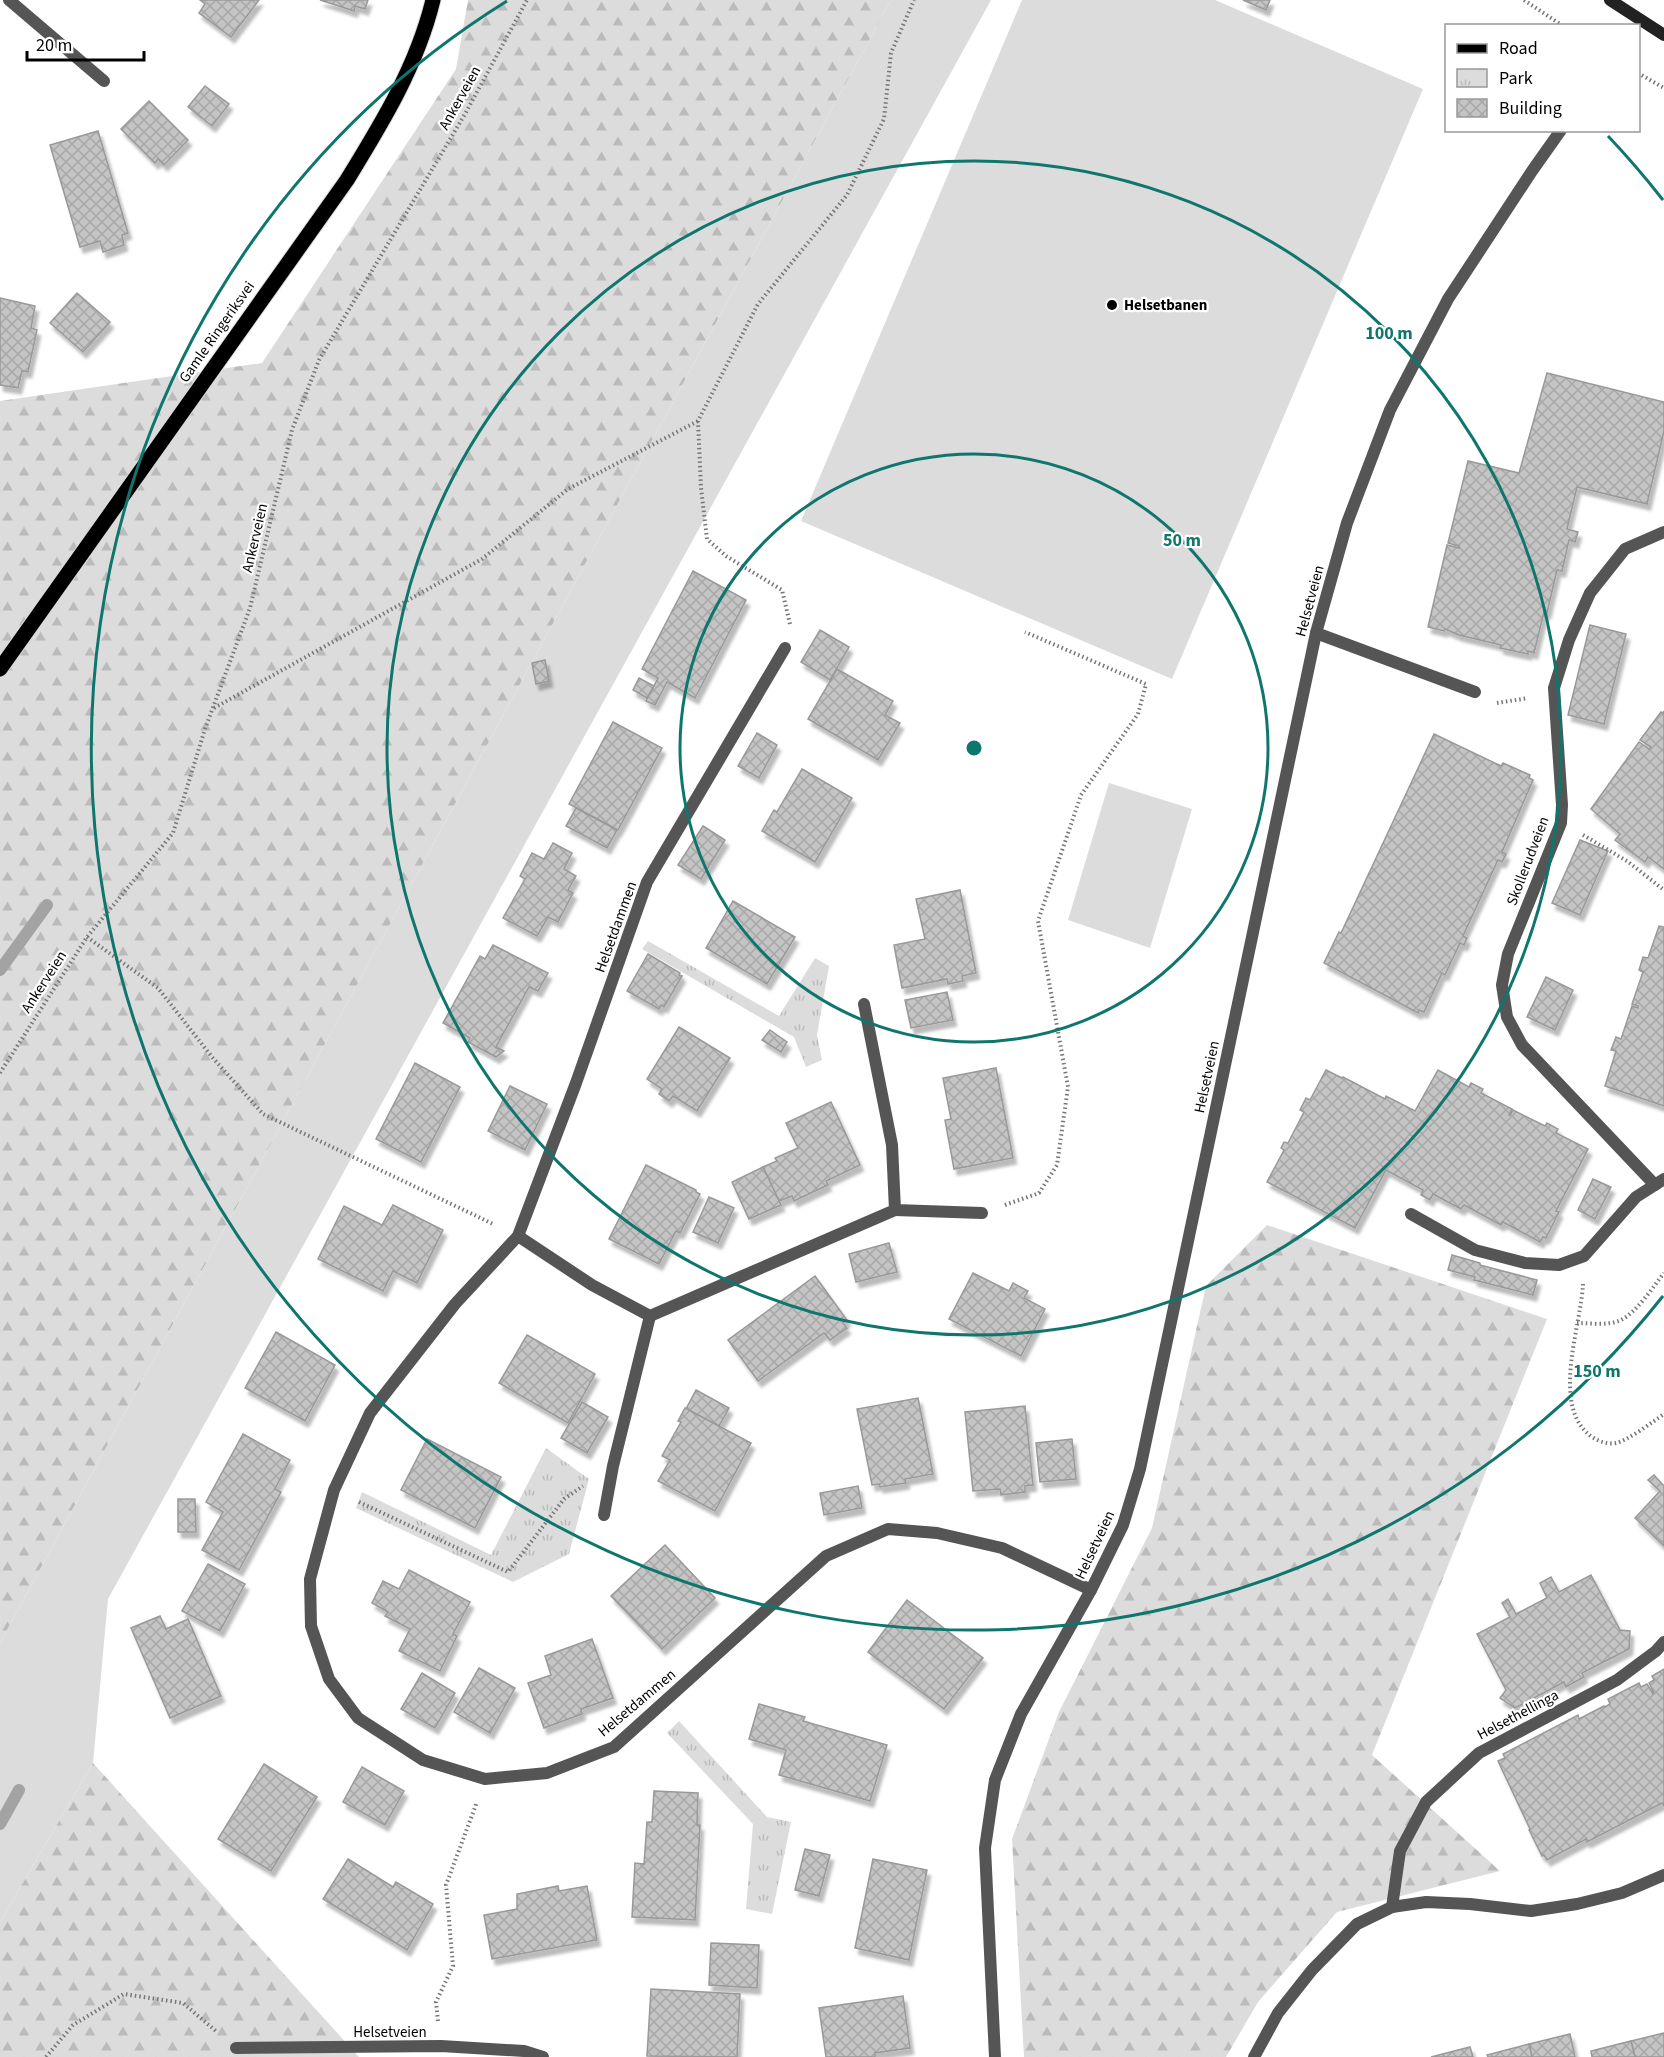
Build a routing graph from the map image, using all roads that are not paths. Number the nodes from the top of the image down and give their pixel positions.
1 (9, 0) edge
2 (432, 0) edge
3 (1610, 0) edge
4 (1631, 20) edge
5 (1664, 34) edge
6 (104, 81) dead end
7 (1560, 132) edge
8 (1664, 532) edge
9 (1316, 633) junction
10 (785, 648) road end
11 (0, 669) edge
12 (1475, 692) road end
13 (864, 1004) dead end
14 (1659, 1182) edge
15 (896, 1210) junction
16 (982, 1213) road end
17 (1411, 1214) dead end
18 (518, 1236) junction
19 (650, 1316) junction
20 (604, 1515) dead end
21 (1091, 1590) junction
22 (1664, 1642) edge
23 (1664, 1875) edge
24 (1392, 1907) junction
25 (236, 2048) road end
26 (543, 2057) edge
27 (995, 2057) edge
28 (1254, 2057) edge

1 - 6 street
2 - 11 main road, Gamle Ringeriksvei
3 - 4 street
4 - 5 street
7 - 9 street, Helsetveien
8 - 14 street, Skollerudveien
9 - 12 street
9 - 21 street, Helsetveien
10 - 18 street, Helsetdammen
13 - 15 street
14 - 17 street, Skollerudveien
15 - 16 street
15 - 19 street
18 - 19 street
18 - 21 street, Helsetdammen
19 - 20 street
21 - 27 street, Helsetveien
22 - 24 street, Helsethellinga
23 - 24 street
24 - 28 street
25 - 26 street, Helsetveien

